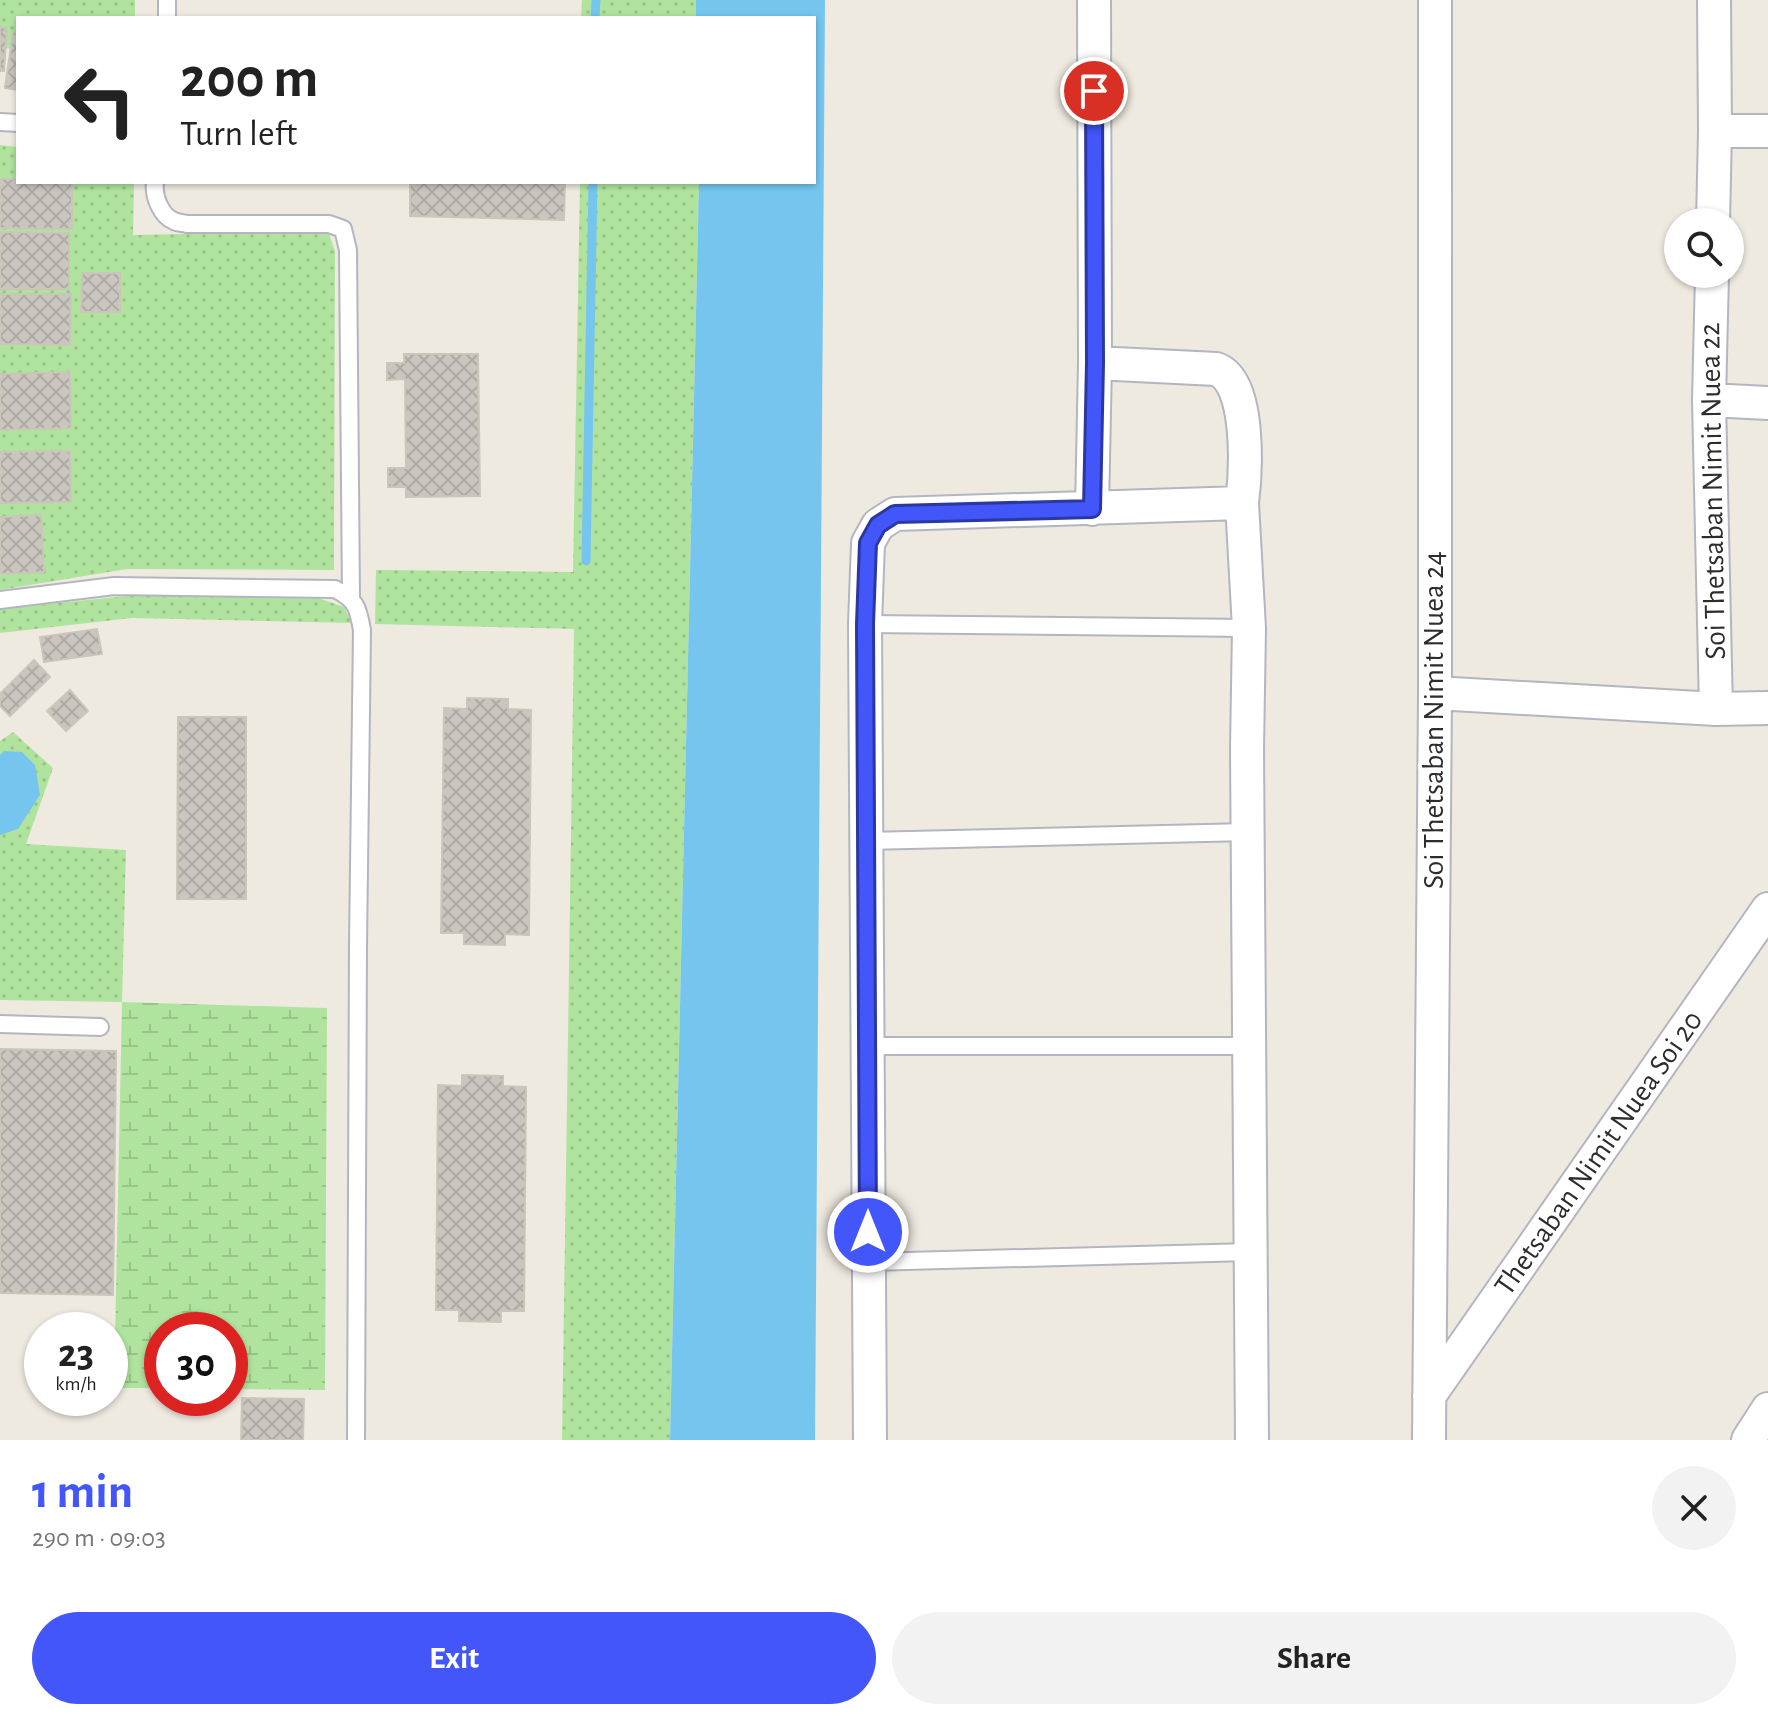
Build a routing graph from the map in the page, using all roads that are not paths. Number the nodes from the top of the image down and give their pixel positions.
1 (1094, 0) edge
2 (1435, 0) edge
3 (1714, 0) edge
4 (1715, 131) junction
5 (1768, 131) edge
6 (155, 184) edge
7 (1713, 208) edge
8 (1712, 288) edge
9 (1095, 363) junction
10 (1709, 400) junction
11 (1768, 403) edge
12 (1242, 503) junction
13 (1092, 509) junction
14 (351, 598) junction
15 (0, 600) edge
16 (865, 624) junction
17 (1249, 628) junction
18 (1435, 693) junction
19 (1768, 708) edge
20 (1716, 709) junction
21 (1248, 832) junction
22 (866, 841) junction
23 (1768, 909) edge
24 (0, 1024) edge
25 (100, 1027) dead end
26 (867, 1046) junction
27 (1249, 1046) junction
28 (1250, 1252) junction
29 (869, 1262) junction
30 (1429, 1396) junction
31 (1768, 1409) edge
32 (356, 1440) edge
33 (870, 1440) edge
34 (1252, 1440) edge
35 (1429, 1440) edge
36 (1748, 1440) edge

1 - 9 street
2 - 18 street, Soi Thetsaban Nimit Nuea 24
3 - 4 street
4 - 5 street
4 - 7 street
6 - 14 lane
8 - 10 street, Soi Thetsaban Nimit Nuea 22
9 - 12 street
9 - 13 street
10 - 11 street
10 - 20 street, Soi Thetsaban Nimit Nuea 22
12 - 13 street
12 - 17 street
13 - 16 street
14 - 15 lane
14 - 32 lane
16 - 17 lane
16 - 22 street
17 - 21 street
18 - 20 street
18 - 30 street, Soi Thetsaban Nimit Nuea 24
19 - 20 street
21 - 22 lane
21 - 27 street
22 - 26 street
23 - 30 street, Thetsaban Nimit Nuea Soi 20
24 - 25 lane
26 - 27 lane
26 - 29 street
27 - 28 street
28 - 29 lane
28 - 34 street
29 - 33 street
30 - 35 street, Soi Thetsaban Nimit Nuea 24
31 - 36 street

